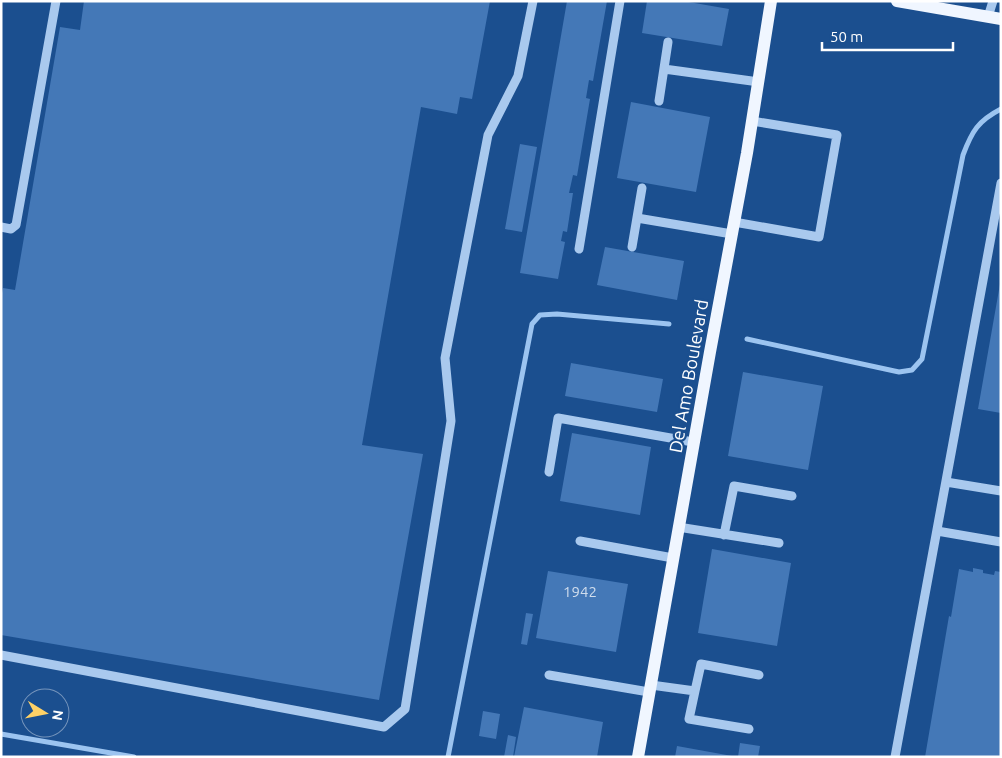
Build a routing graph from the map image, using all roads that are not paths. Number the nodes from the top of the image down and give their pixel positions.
1 (56, 1) edge
2 (533, 1) edge
3 (620, 1) edge
4 (771, 1) edge
5 (896, 1) edge
6 (993, 1) edge
7 (995, 18) edge
8 (668, 42) dead end
9 (664, 69) junction
10 (758, 82) junction
11 (659, 101) dead end
12 (752, 121) junction
13 (1001, 183) edge
14 (642, 188) dead end
15 (637, 218) junction
16 (1, 227) edge
17 (733, 228) junction
18 (632, 247) dead end
19 (579, 249) dead end
20 (693, 442) junction
21 (549, 472) dead end
22 (946, 482) junction
23 (1001, 491) edge
24 (792, 496) dead end
25 (678, 527) junction
26 (937, 531) junction
27 (724, 534) junction
28 (580, 541) dead end
29 (1001, 542) edge
30 (779, 543) dead end
31 (673, 558) junction
32 (1, 656) edge
33 (549, 675) dead end
34 (759, 675) dead end
35 (650, 688) junction
36 (695, 691) junction
37 (749, 729) dead end
38 (638, 757) edge
39 (895, 757) edge

1 - 16 lane
2 - 32 lane
3 - 19 lane
4 - 10 main road, Del Amo Boulevard
5 - 7 main road
6 - 7 lane
8 - 9 lane
9 - 10 lane
9 - 11 lane
10 - 12 main road, Del Amo Boulevard
12 - 17 main road, Del Amo Boulevard
12 - 17 lane
13 - 22 lane
14 - 15 lane
15 - 17 lane
15 - 18 lane
17 - 20 main road, Del Amo Boulevard
20 - 21 lane
20 - 25 main road, Del Amo Boulevard
22 - 23 lane
22 - 26 lane
24 - 27 lane
25 - 27 lane
25 - 31 main road, Del Amo Boulevard
26 - 29 lane
26 - 39 lane
27 - 30 lane
28 - 31 lane
31 - 35 main road, Del Amo Boulevard
33 - 35 lane
34 - 36 lane
35 - 36 lane
35 - 38 main road, Del Amo Boulevard
36 - 37 lane

